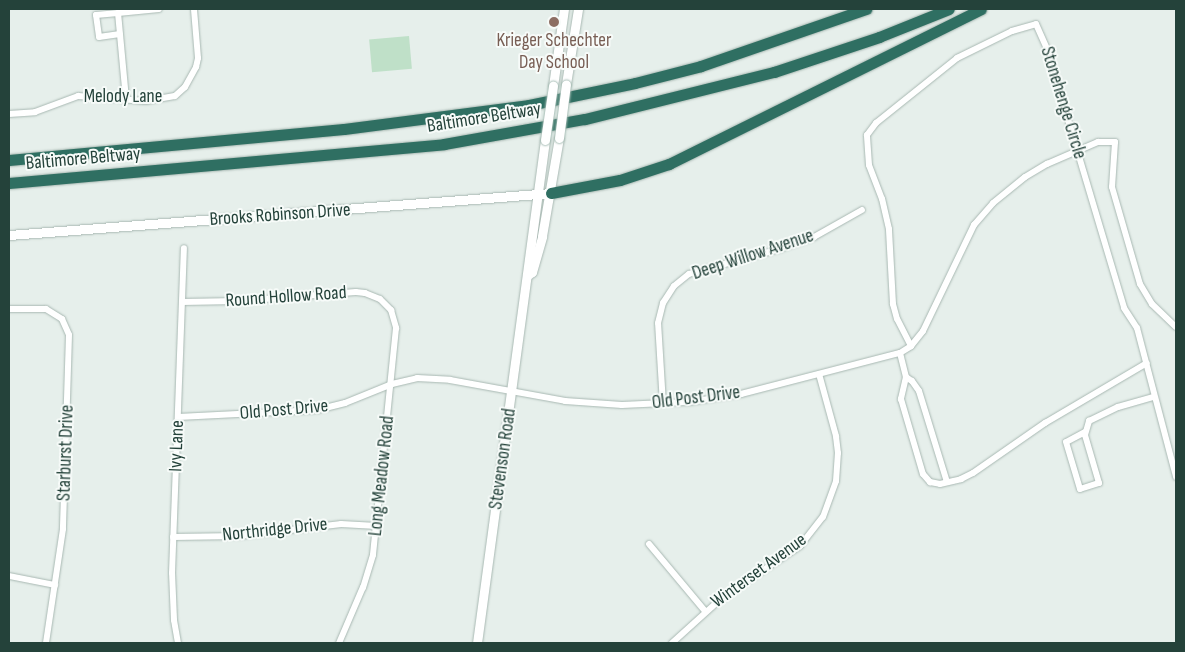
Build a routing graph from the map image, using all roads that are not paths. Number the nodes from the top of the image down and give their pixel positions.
1 (159, 9) edge
2 (194, 9) edge
3 (564, 9) edge
4 (578, 9) edge
5 (866, 9) edge
6 (949, 9) edge
7 (981, 9) edge
8 (118, 13) junction
9 (120, 34) junction
10 (126, 99) junction
11 (9, 114) edge
12 (1077, 150) junction
13 (9, 160) edge
14 (9, 183) edge
15 (551, 192) junction
16 (538, 194) junction
17 (862, 210) dead end
18 (9, 236) edge
19 (184, 248) dead end
20 (528, 275) junction
21 (182, 302) junction
22 (387, 304) joint
23 (9, 309) edge
24 (1176, 326) edge
25 (910, 346) junction
26 (900, 353) junction
27 (1147, 363) junction
28 (819, 374) junction
29 (906, 377) junction
30 (392, 384) junction
31 (512, 392) junction
32 (1154, 397) junction
33 (663, 404) junction
34 (178, 417) junction
35 (1085, 432) junction
36 (1176, 477) edge
37 (947, 482) junction
38 (377, 526) junction
39 (173, 537) junction
40 (649, 544) dead end
41 (9, 576) edge
42 (55, 585) junction
43 (705, 611) junction
44 (46, 643) edge
45 (178, 643) edge
46 (339, 643) edge
47 (477, 643) edge
48 (672, 643) edge

1 - 8 street
2 - 10 street, Melody Lane
3 - 16 main road, Stevenson Road, bridge
4 - 15 main road, Stevenson Road, bridge
5 - 13 highway, Baltimore Beltway
6 - 14 highway, Baltimore Beltway
7 - 15 highway
8 - 9 street
8 - 9 street
9 - 10 street
10 - 11 street, Melody Lane
12 - 24 street, Old Post Drive
12 - 25 street, Old Post Drive
12 - 25 street, Stonehenge Circle
12 - 27 street, Stonehenge Circle
15 - 16 main road, Brooks Robinson Drive
15 - 20 main road, Stevenson Road
16 - 18 main road, Brooks Robinson Drive
16 - 20 main road, Stevenson Road
17 - 33 street, Deep Willow Avenue
19 - 21 street, Ivy Lane
20 - 31 main road, Stevenson Road
21 - 22 street, Round Hollow Road
21 - 34 street, Ivy Lane
22 - 30 street, Long Meadow Road
23 - 42 street, Starburst Drive
25 - 26 street, Old Post Drive
26 - 28 street, Old Post Drive
26 - 29 street
27 - 32 street, Stonehenge Circle
27 - 37 street
28 - 33 street, Old Post Drive
28 - 43 street, Winterset Avenue
29 - 37 street
29 - 37 street
30 - 31 street, Old Post Drive
30 - 34 street, Old Post Drive
30 - 38 street, Long Meadow Road
31 - 33 street, Old Post Drive
31 - 47 main road, Stevenson Road
32 - 35 street
32 - 36 street, Stonehenge Circle
34 - 39 street, Ivy Lane
35 - 35 street
38 - 39 street, Northridge Drive
38 - 46 street, Long Meadow Road
39 - 45 street, Ivy Lane
40 - 43 street
41 - 42 street
42 - 44 street, Starburst Drive
43 - 48 street, Winterset Avenue

